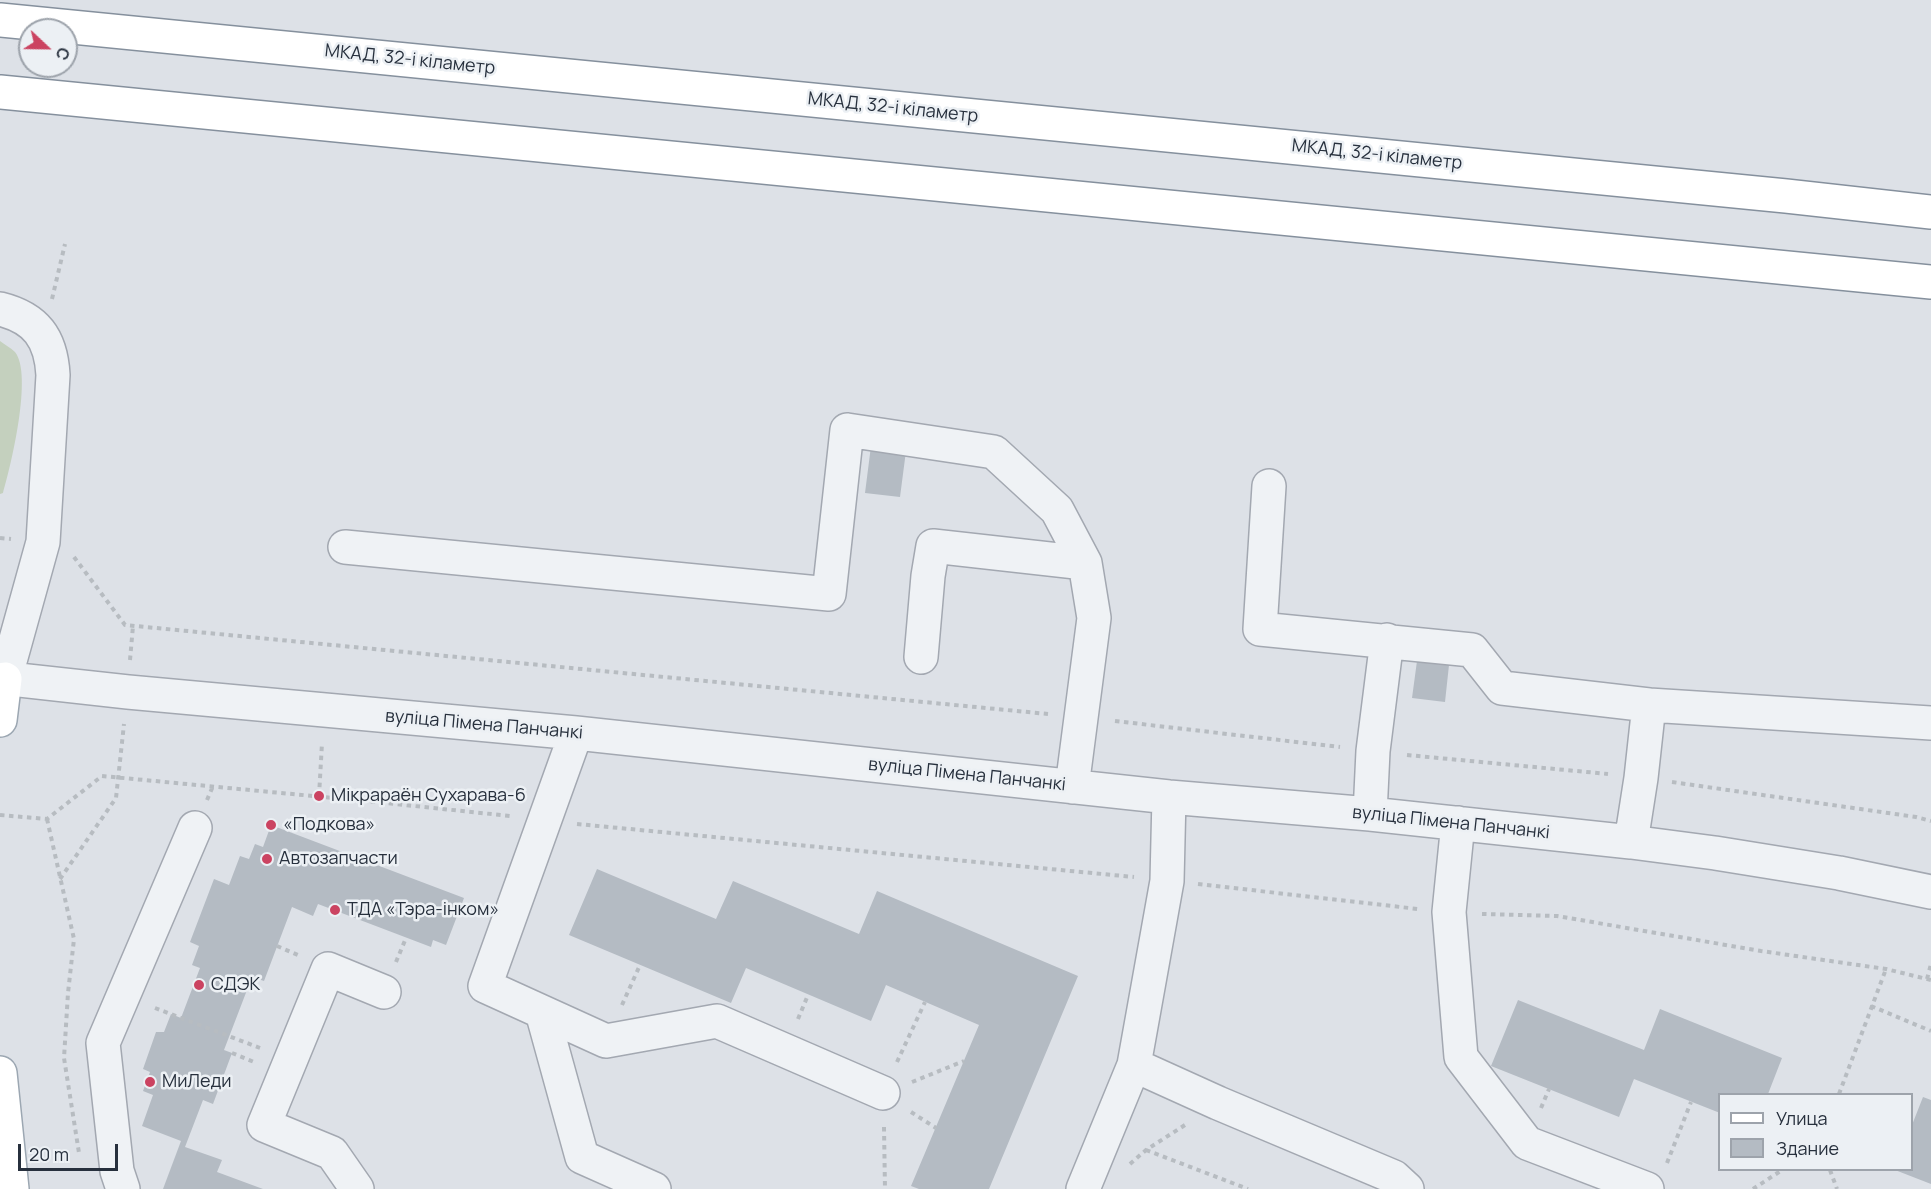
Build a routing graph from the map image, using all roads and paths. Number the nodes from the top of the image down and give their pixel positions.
1 (0, 20) edge
2 (0, 92) edge
3 (1931, 212) edge
4 (65, 244) dead end
5 (1931, 282) edge
6 (51, 306) dead end
7 (0, 309) edge
8 (1269, 486) dead end
9 (345, 548) dead end
10 (68, 549) dead end
11 (1085, 563) junction
12 (1387, 640) junction
13 (0, 645) edge
14 (921, 657) dead end
15 (2, 678) edge
16 (1649, 705) junction
17 (325, 711) junction
18 (1082, 717) junction
19 (0, 720) edge
20 (1931, 723) edge
21 (576, 733) junction
22 (1373, 751) junction
23 (119, 777) junction
24 (1641, 777) junction
25 (1072, 787) junction
26 (319, 796) junction
27 (1169, 797) junction
28 (1370, 814) junction
29 (0, 815) edge
30 (47, 819) junction
31 (546, 820) junction
32 (1931, 821) edge
33 (1458, 823) junction
34 (195, 828) dead end
35 (623, 828) dead end
36 (1630, 842) junction
37 (1931, 892) edge
38 (1761, 951) dead end
39 (1931, 964) edge
40 (1886, 969) junction
41 (1929, 979) edge
42 (384, 992) dead end
43 (124, 996) junction
44 (925, 1002) dead end
45 (1871, 1006) junction
46 (542, 1012) junction
47 (1931, 1031) edge
48 (291, 1060) junction
49 (964, 1061) dead end
50 (1134, 1065) junction
51 (0, 1073) edge
52 (883, 1093) junction
53 (1840, 1093) edge
54 (1691, 1102) dead end
55 (1218, 1103) junction
56 (1146, 1150) junction
57 (1129, 1166) dead end
58 (1781, 1171) edge
59 (1830, 1171) edge
60 (1656, 1178) edge
61 (12, 1189) edge
62 (123, 1189) edge
63 (357, 1189) edge
64 (654, 1189) edge
65 (885, 1189) edge
66 (1083, 1189) edge
67 (1248, 1189) edge
68 (1407, 1189) edge
69 (1754, 1189) edge
70 (1837, 1189) edge

1 - 3 main road, МКАД, 32-і кіламетр
2 - 5 main road
4 - 6 path
7 - 15 street
8 - 12 street
9 - 11 street
10 - 18 path
11 - 14 street
11 - 18 street
12 - 16 street
12 - 22 street
13 - 15 street
15 - 17 street, вуліца Пімена Панчанкі
15 - 19 main road
16 - 20 street
16 - 24 street
17 - 21 street, вуліца Пімена Панчанкі
17 - 26 path
18 - 22 path
18 - 25 street
21 - 25 street, вуліца Пімена Панчанкі
21 - 31 street
22 - 24 path
22 - 28 street
23 - 26 path
23 - 30 path
23 - 30 path
24 - 32 path
24 - 36 street
25 - 27 street, вуліца Пімена Панчанкі
26 - 31 path
27 - 28 street, вуліца Пімена Панчанкі
27 - 50 street
28 - 33 street, вуліца Пімена Панчанкі
29 - 30 path
31 - 35 path
31 - 46 street
33 - 36 street, вуліца Пімена Панчанкі
33 - 60 street
34 - 43 street
36 - 37 street, вуліца Пімена Панчанкі
38 - 40 path
39 - 41 path
40 - 41 path
40 - 45 path
42 - 48 street
43 - 48 path
43 - 62 street
44 - 52 path
45 - 47 path
45 - 53 path
46 - 52 street
46 - 64 street
48 - 63 street
49 - 52 path
50 - 55 street
50 - 66 street
51 - 61 main road
52 - 65 path
54 - 60 path
55 - 56 path
55 - 68 street
56 - 57 path
56 - 67 path
58 - 69 path
59 - 70 path

